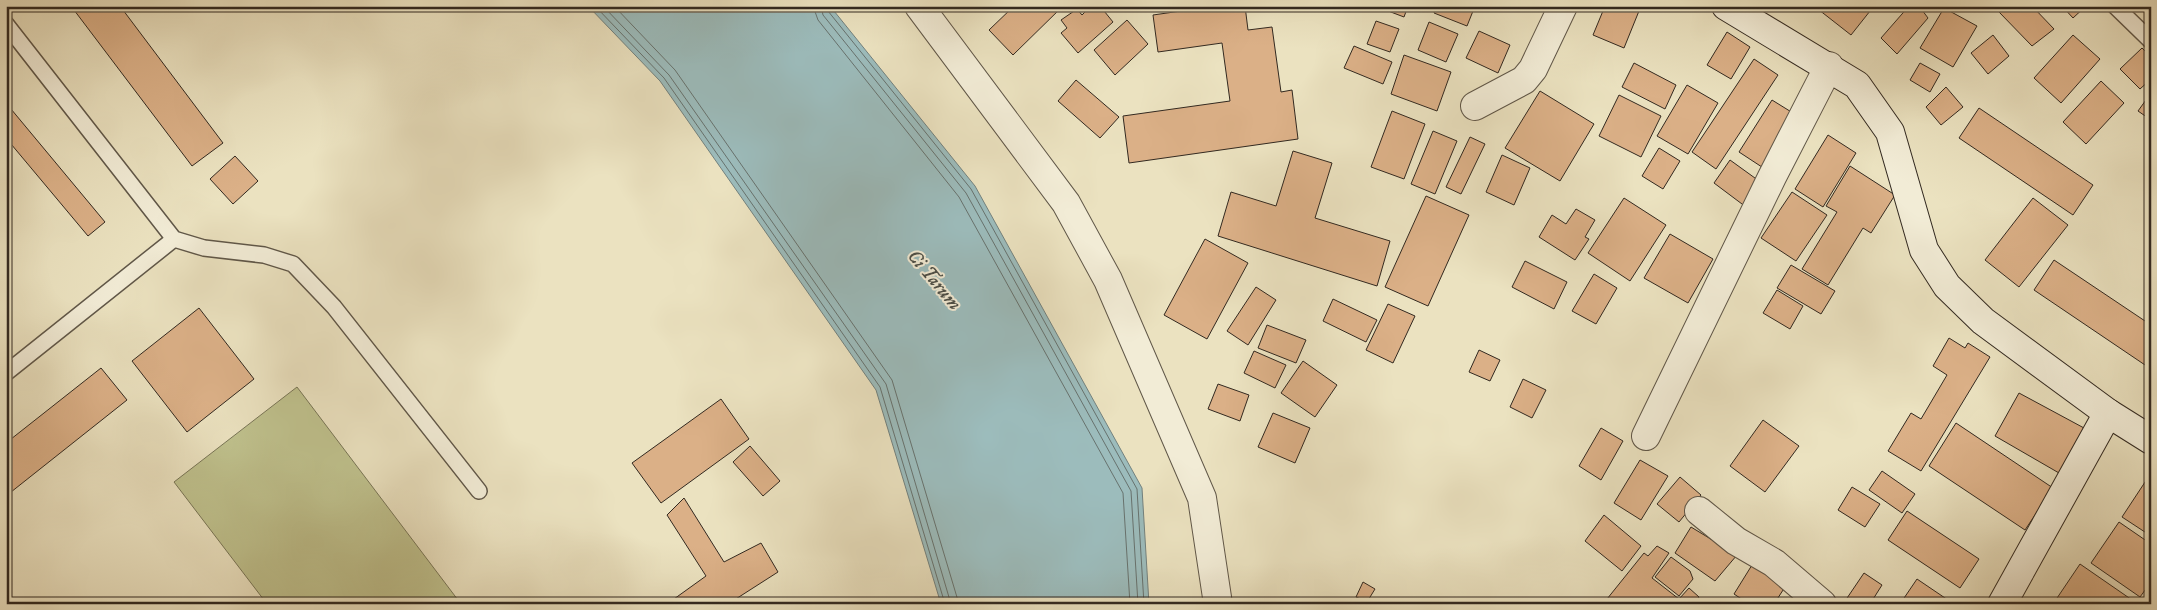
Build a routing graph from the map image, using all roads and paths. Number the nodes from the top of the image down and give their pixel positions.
1 (919, 6) edge
2 (1563, 6) edge
3 (1726, 6) edge
4 (2115, 6) edge
5 (6, 24) edge
6 (2151, 41) edge
7 (1829, 66) junction
8 (1475, 106) dead end
9 (174, 240) junction
10 (6, 373) edge
11 (2108, 413) junction
12 (1646, 436) dead end
13 (2151, 440) edge
14 (479, 492) dead end
15 (1699, 511) dead end
16 (1218, 604) edge
17 (1822, 604) edge
18 (2002, 604) edge

1 - 16 street
2 - 8 street
3 - 7 street
4 - 6 lane
5 - 9 lane
7 - 11 street
7 - 12 street
9 - 10 lane
9 - 14 lane
11 - 13 street
11 - 18 street
15 - 17 street

